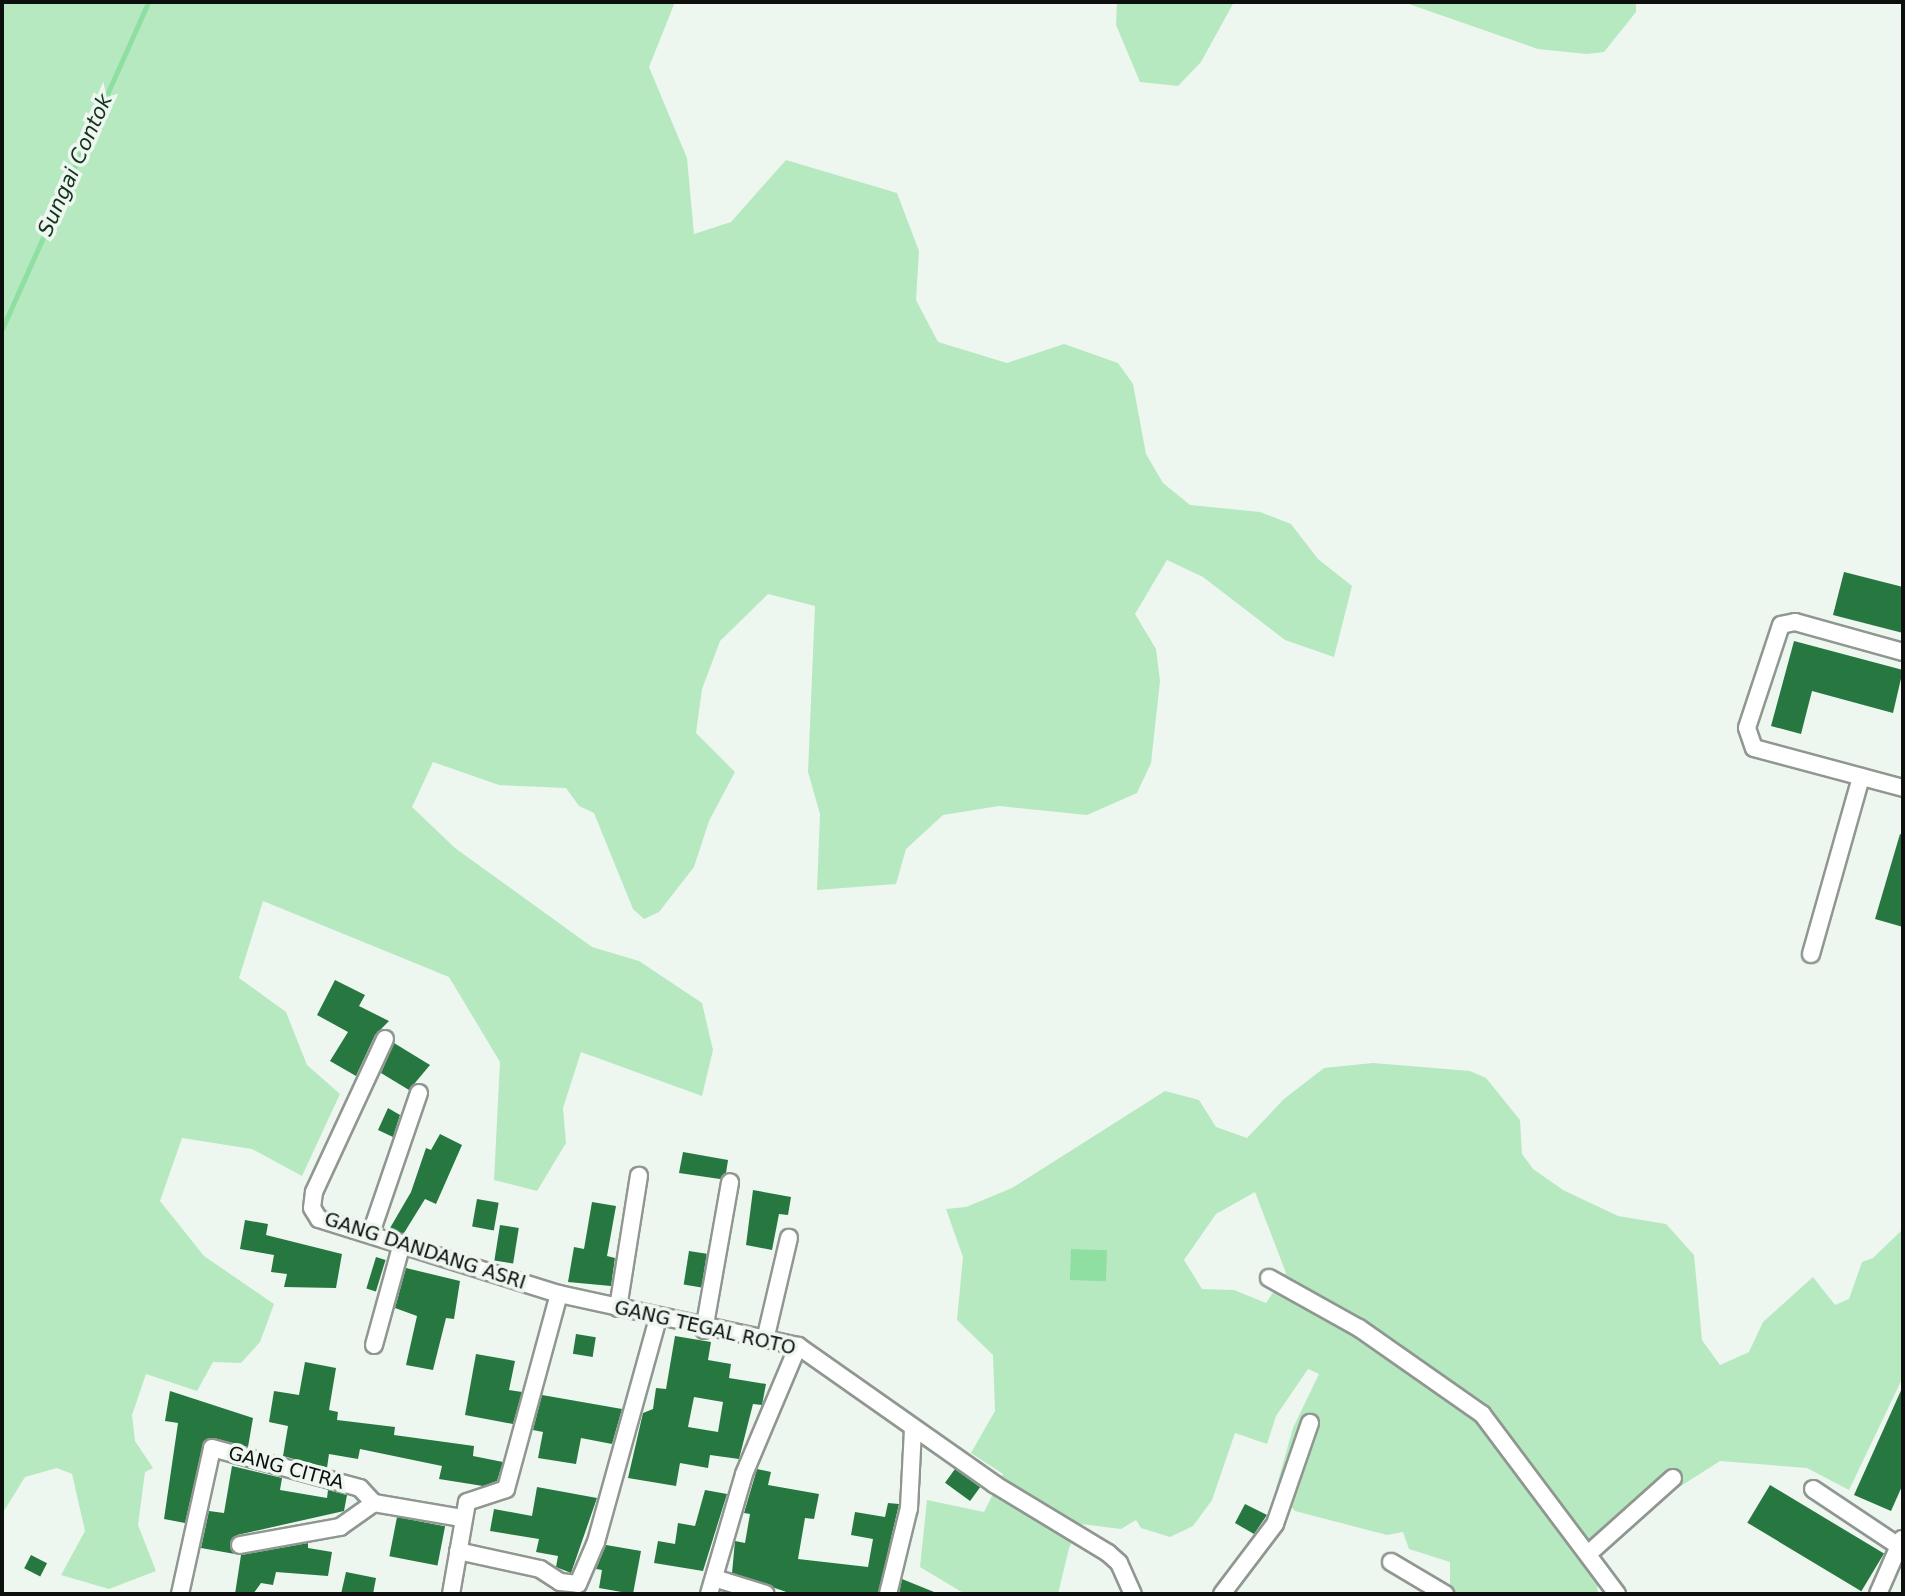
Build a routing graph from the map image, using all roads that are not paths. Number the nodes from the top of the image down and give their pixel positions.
1 (1903, 652) edge
2 (1861, 777) junction
3 (1903, 788) edge
4 (1811, 954) dead end
5 (385, 1039) dead end
6 (419, 1093) dead end
7 (639, 1176) dead end
8 (730, 1182) dead end
9 (370, 1233) junction
10 (789, 1237) dead end
11 (402, 1243) junction
12 (1269, 1278) dead end
13 (559, 1294) junction
14 (618, 1308) junction
15 (658, 1318) junction
16 (704, 1330) junction
17 (765, 1340) junction
18 (374, 1345) dead end
19 (798, 1346) junction
20 (1310, 1423) dead end
21 (913, 1428) junction
22 (1673, 1478) dead end
23 (1813, 1489) dead end
24 (374, 1503) junction
25 (462, 1518) junction
26 (1902, 1544) edge
27 (240, 1545) dead end
28 (458, 1551) junction
29 (1588, 1554) junction
30 (1391, 1562) dead end
31 (712, 1586) edge
32 (180, 1594) edge
33 (451, 1594) edge
34 (766, 1594) edge
35 (888, 1594) edge
36 (1133, 1594) edge
37 (1222, 1594) edge
38 (1445, 1594) edge
39 (1617, 1594) edge
40 (1878, 1594) edge

1 - 2 street
2 - 3 street
2 - 4 street
5 - 9 street, GANG DANDANG ASRI
6 - 9 street
7 - 14 street
8 - 16 street
9 - 11 street, GANG DANDANG ASRI
10 - 17 street
11 - 13 street, GANG DANDANG ASRI
11 - 18 street
12 - 29 street
13 - 14 street, GANG TEGAL ROTO
13 - 25 street
14 - 15 street, GANG TEGAL ROTO
15 - 16 street, GANG TEGAL ROTO
15 - 28 street
16 - 17 street, GANG TEGAL ROTO
17 - 19 street, GANG TEGAL ROTO
19 - 21 street, GANG TEGAL ROTO
19 - 31 street
20 - 37 street
21 - 35 street
21 - 36 street, GANG TEGAL ROTO
22 - 29 street
23 - 26 street
24 - 25 street, GANG CITRA
24 - 27 street
24 - 32 street, GANG CITRA
25 - 28 street
26 - 40 street
28 - 33 street
29 - 39 street
30 - 38 street
31 - 34 street

